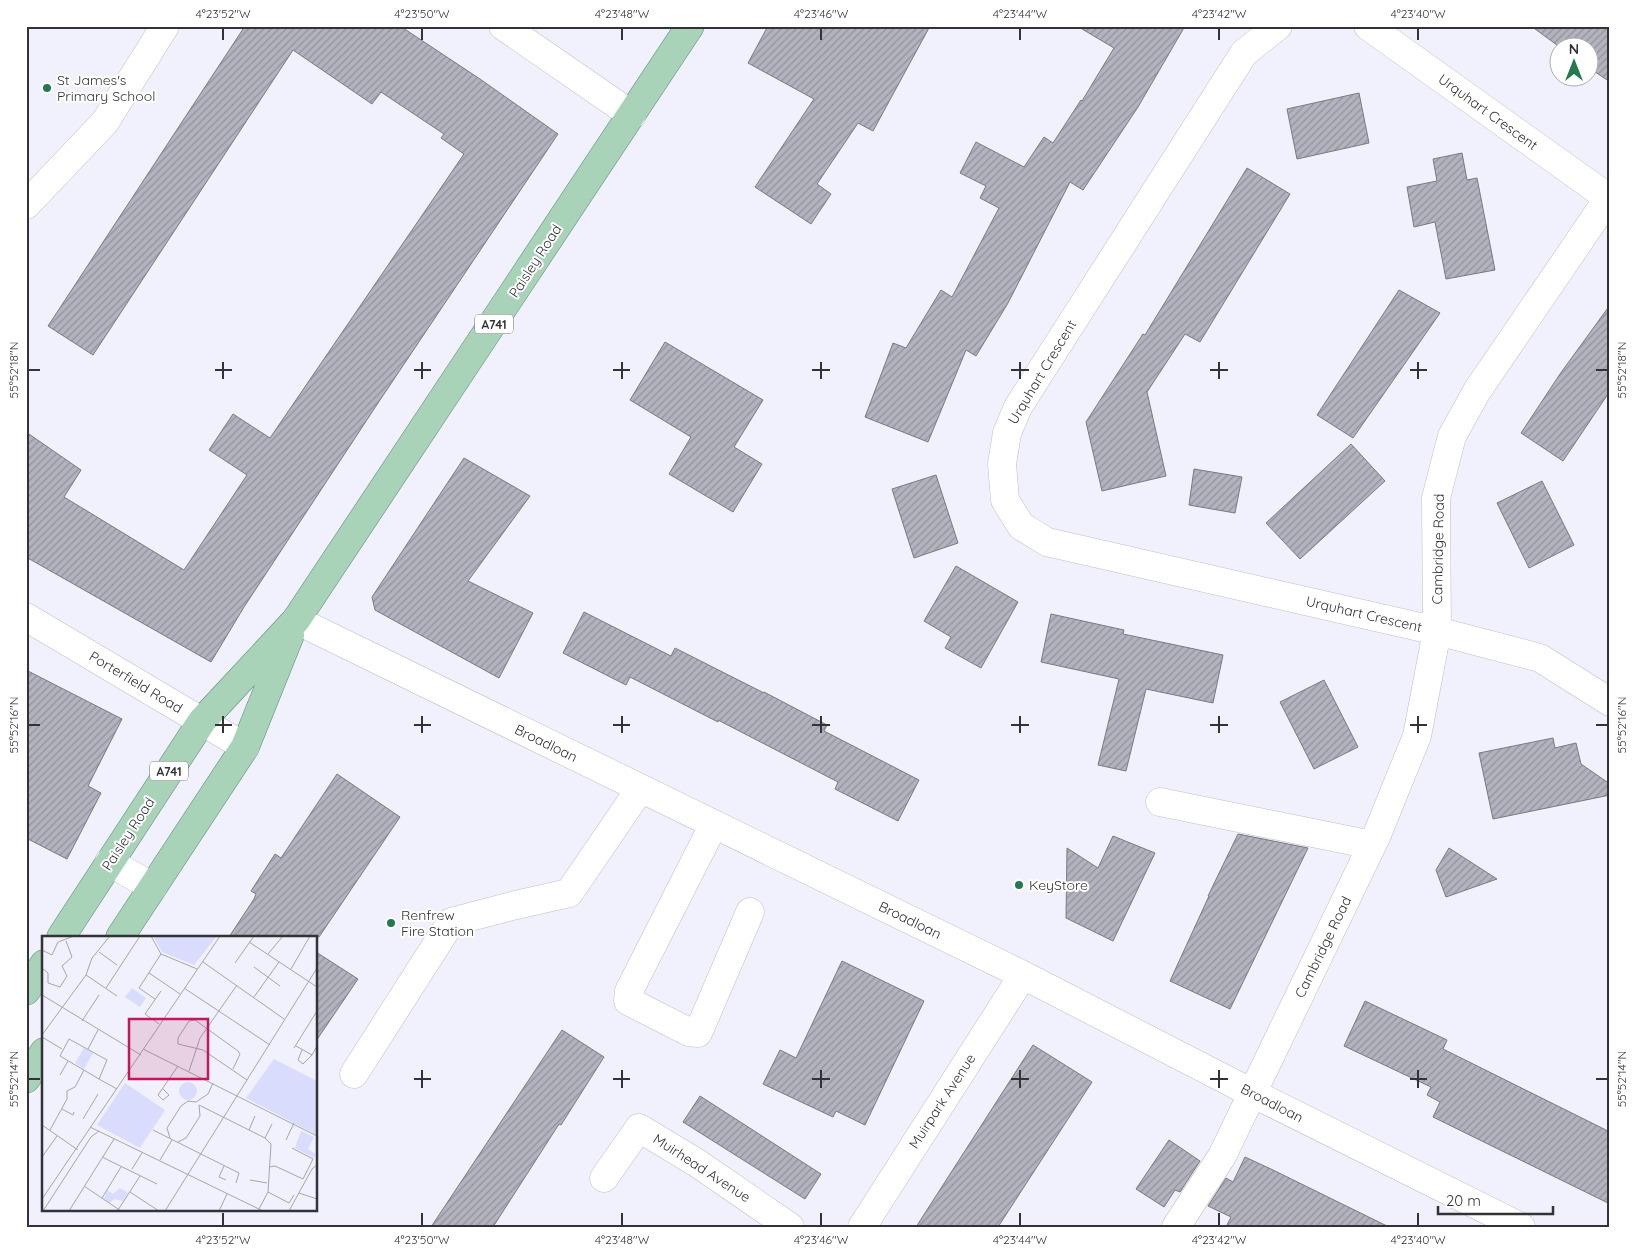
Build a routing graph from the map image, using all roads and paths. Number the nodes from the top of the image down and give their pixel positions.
1 (165, 26) edge
2 (503, 26) edge
3 (690, 26) edge
4 (1278, 26) edge
5 (1368, 26) edge
6 (632, 115) junction
7 (1609, 198) edge
8 (26, 205) edge
9 (26, 617) edge
10 (296, 620) junction
11 (1437, 631) junction
12 (1610, 702) edge
13 (202, 721) junction
14 (245, 747) junction
15 (640, 788) junction
16 (1160, 802) dead end
17 (714, 824) junction
18 (1372, 845) junction
19 (109, 862) junction
20 (153, 887) junction
21 (750, 912) dead end
22 (62, 936) edge
23 (121, 936) edge
24 (42, 967) edge
25 (1023, 975) junction
26 (26, 991) edge
27 (42, 1055) edge
28 (354, 1074) dead end
29 (26, 1079) edge
30 (1252, 1093) junction
31 (604, 1178) dead end
32 (790, 1227) edge
33 (862, 1227) edge
34 (1176, 1227) edge
35 (1521, 1227) edge

1 - 8 street
2 - 6 street
3 - 6 main road, Paisley Road / A741
4 - 11 street, Urquhart Crescent
5 - 7 street, Urquhart Crescent
6 - 10 main road, Paisley Road / A741
7 - 11 street, Cambridge Road
9 - 13 street, Porterfield Road
10 - 13 main road, Paisley Road / A741
10 - 14 main road, Paisley Road / A741
10 - 15 street, Broadloan
11 - 12 street, Urquhart Crescent
11 - 18 street, Cambridge Road
13 - 14 street, Porterfield Road
13 - 19 main road, Paisley Road / A741
14 - 20 main road, Paisley Road / A741
15 - 17 street, Broadloan
15 - 28 street
16 - 18 street
17 - 21 street
17 - 25 street, Broadloan
18 - 30 street, Cambridge Road
19 - 20 street
19 - 22 main road, Paisley Road / A741
20 - 23 main road, Paisley Road / A741
24 - 26 main road
25 - 30 street, Broadloan
25 - 33 street, Muirpark Avenue
27 - 29 main road
30 - 34 street, Cambridge Road
30 - 35 street, Broadloan
31 - 32 street, Muirhead Avenue

